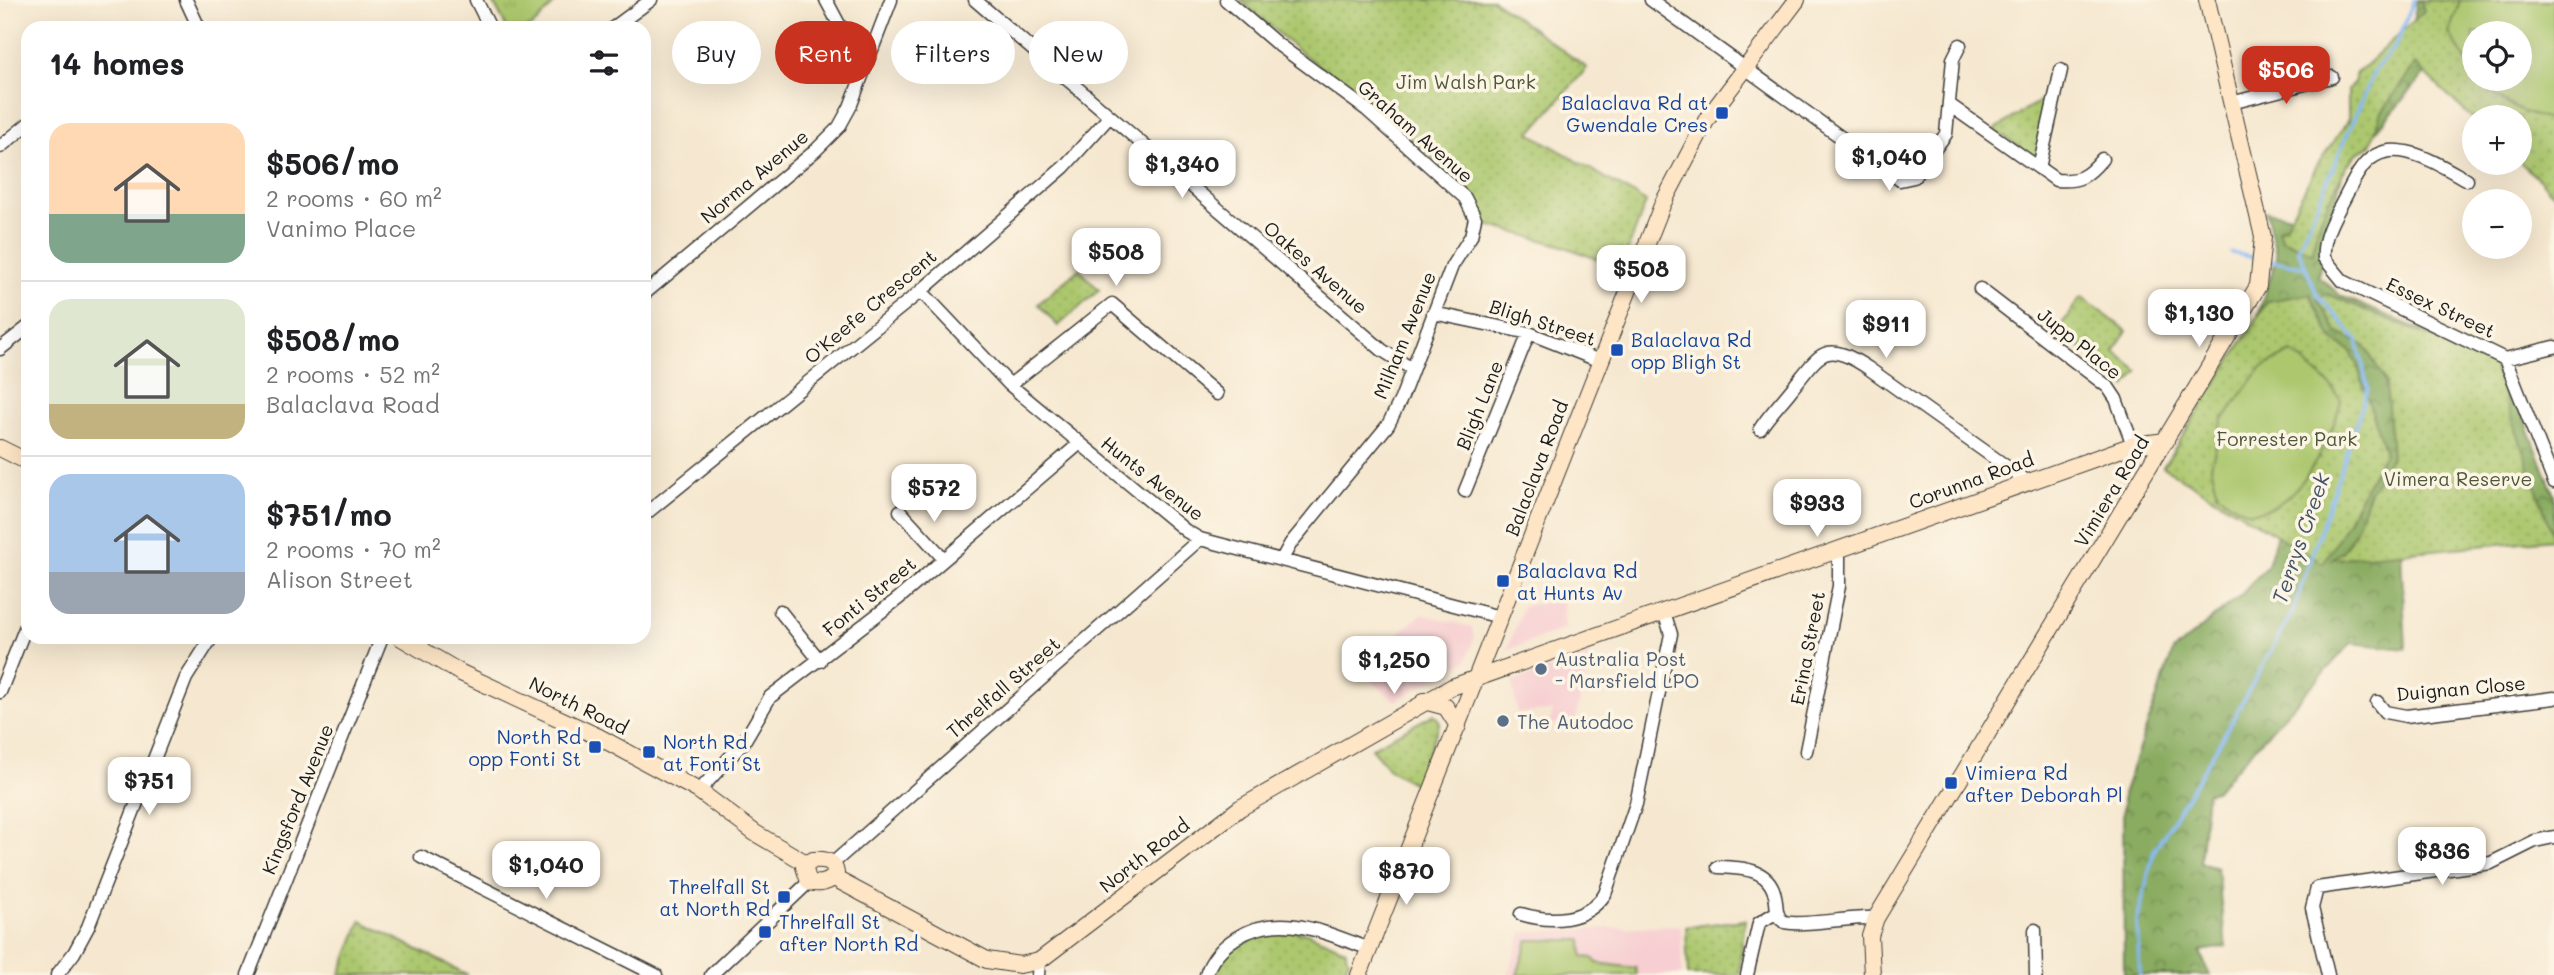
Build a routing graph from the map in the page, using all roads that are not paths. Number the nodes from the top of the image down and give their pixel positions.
1 (186, 0) edge
2 (476, 0) edge
3 (651, 0) edge
4 (826, 0) edge
5 (891, 0) edge
6 (975, 0) edge
7 (1226, 0) edge
8 (1651, 0) edge
9 (1797, 0) edge
10 (2207, 0) edge
11 (196, 21) edge
12 (486, 21) edge
13 (622, 21) edge
14 (837, 21) edge
15 (877, 34) edge
16 (1960, 45) dead end
17 (1745, 69) junction
18 (2061, 70) dead end
19 (2332, 77) dead end
20 (857, 84) edge
21 (2231, 103) junction
22 (1951, 106) junction
23 (1110, 116) junction
24 (21, 130) edge
25 (0, 147) edge
26 (2102, 159) dead end
27 (2039, 168) junction
28 (2467, 180) dead end
29 (1475, 218) joint
30 (651, 288) edge
31 (1980, 289) dead end
32 (921, 290) junction
33 (1433, 313) junction
34 (21, 332) edge
35 (1529, 333) junction
36 (2554, 347) edge
37 (0, 349) edge
38 (2505, 359) junction
39 (1600, 361) junction
40 (1412, 369) junction
41 (1010, 385) junction
42 (1217, 394) dead end
43 (1760, 429) dead end
44 (2166, 441) junction
45 (1079, 444) junction
46 (2133, 445) junction
47 (0, 448) edge
48 (21, 458) edge
49 (2028, 482) junction
50 (2554, 482) edge
51 (1465, 491) dead end
52 (651, 509) edge
53 (900, 511) dead end
54 (1200, 539) junction
55 (1839, 551) junction
56 (944, 559) junction
57 (1282, 559) junction
58 (780, 611) dead end
59 (1664, 612) junction
60 (1500, 617) junction
61 (21, 639) edge
62 (208, 644) edge
63 (379, 644) edge
64 (425, 644) edge
65 (820, 661) junction
66 (1476, 678) junction
67 (0, 692) edge
68 (2554, 698) edge
69 (1424, 701) junction
70 (2377, 702) dead end
71 (1458, 726) junction
72 (1806, 751) dead end
73 (699, 791) junction
74 (2554, 836) edge
75 (421, 857) dead end
76 (806, 863) junction
77 (1718, 867) dead end
78 (833, 871) junction
79 (809, 882) junction
80 (1777, 912) junction
81 (1521, 914) dead end
82 (1876, 918) junction
83 (2035, 930) dead end
84 (1370, 949) junction
85 (1039, 968) edge
86 (57, 975) edge
87 (248, 975) edge
88 (656, 975) edge
89 (711, 975) edge
90 (1206, 975) edge
91 (1359, 975) edge
92 (1747, 975) edge
93 (1872, 975) edge
94 (2036, 975) edge
95 (2328, 975) edge

1 - 11 street
2 - 12 street
3 - 13 street
4 - 14 street
5 - 15 street, Norma Avenue
6 - 23 street, Oakes Avenue
7 - 29 street, Graham Avenue
8 - 17 street
9 - 17 street, Balaclava Road
10 - 21 street, Vimiera Road
16 - 22 street
17 - 22 street
17 - 39 street, Balaclava Road
18 - 27 street
19 - 21 street
20 - 30 street, Norma Avenue
21 - 44 street, Vimiera Road
22 - 27 street
23 - 32 street, O'Keefe Crescent
23 - 40 street, Oakes Avenue
24 - 25 street
26 - 27 street
28 - 38 street, Essex Street
29 - 33 street, Milham Avenue
31 - 46 street, Jupp Place
32 - 41 street, Hunts Avenue
32 - 52 street, O'Keefe Crescent
33 - 35 street, Bligh Street
33 - 40 street, Milham Avenue
34 - 37 street
35 - 39 street, Bligh Street
35 - 51 street, Bligh Lane
36 - 38 street
38 - 50 street, Essex Street
39 - 60 street, Balaclava Road
40 - 57 street, Milham Avenue
41 - 42 street
41 - 45 street, Hunts Avenue
43 - 49 street
44 - 46 street, Corunna Road
44 - 82 street, Vimiera Road
45 - 54 street, Hunts Avenue
45 - 56 street, Fonti Street
46 - 49 street, Corunna Road
47 - 48 street
49 - 55 street, Corunna Road
53 - 56 street
54 - 57 street, Hunts Avenue
54 - 78 street, Threlfall Street
55 - 59 street, Corunna Road
55 - 72 street, Erina Street
56 - 65 street, Fonti Street
57 - 60 street, Hunts Avenue
58 - 65 street
59 - 66 street, Corunna Road
59 - 81 street
60 - 66 street, Balaclava Road
61 - 67 street
62 - 86 street
63 - 87 street, Kingsford Avenue
64 - 73 street, North Road
65 - 73 street, Fonti Street
66 - 69 street, North Road
66 - 71 street, Balaclava Road
68 - 70 street, Duignan Close
69 - 71 street
69 - 85 street, North Road
71 - 84 street, Balaclava Road
73 - 76 street, North Road
74 - 95 street
75 - 88 street
76 - 78 street
76 - 79 street
77 - 80 street
78 - 79 street
78 - 85 street, North Road
79 - 89 street
80 - 82 street
80 - 92 street
82 - 93 street, Vimiera Road
83 - 94 street
84 - 90 street
84 - 91 street, Balaclava Road

